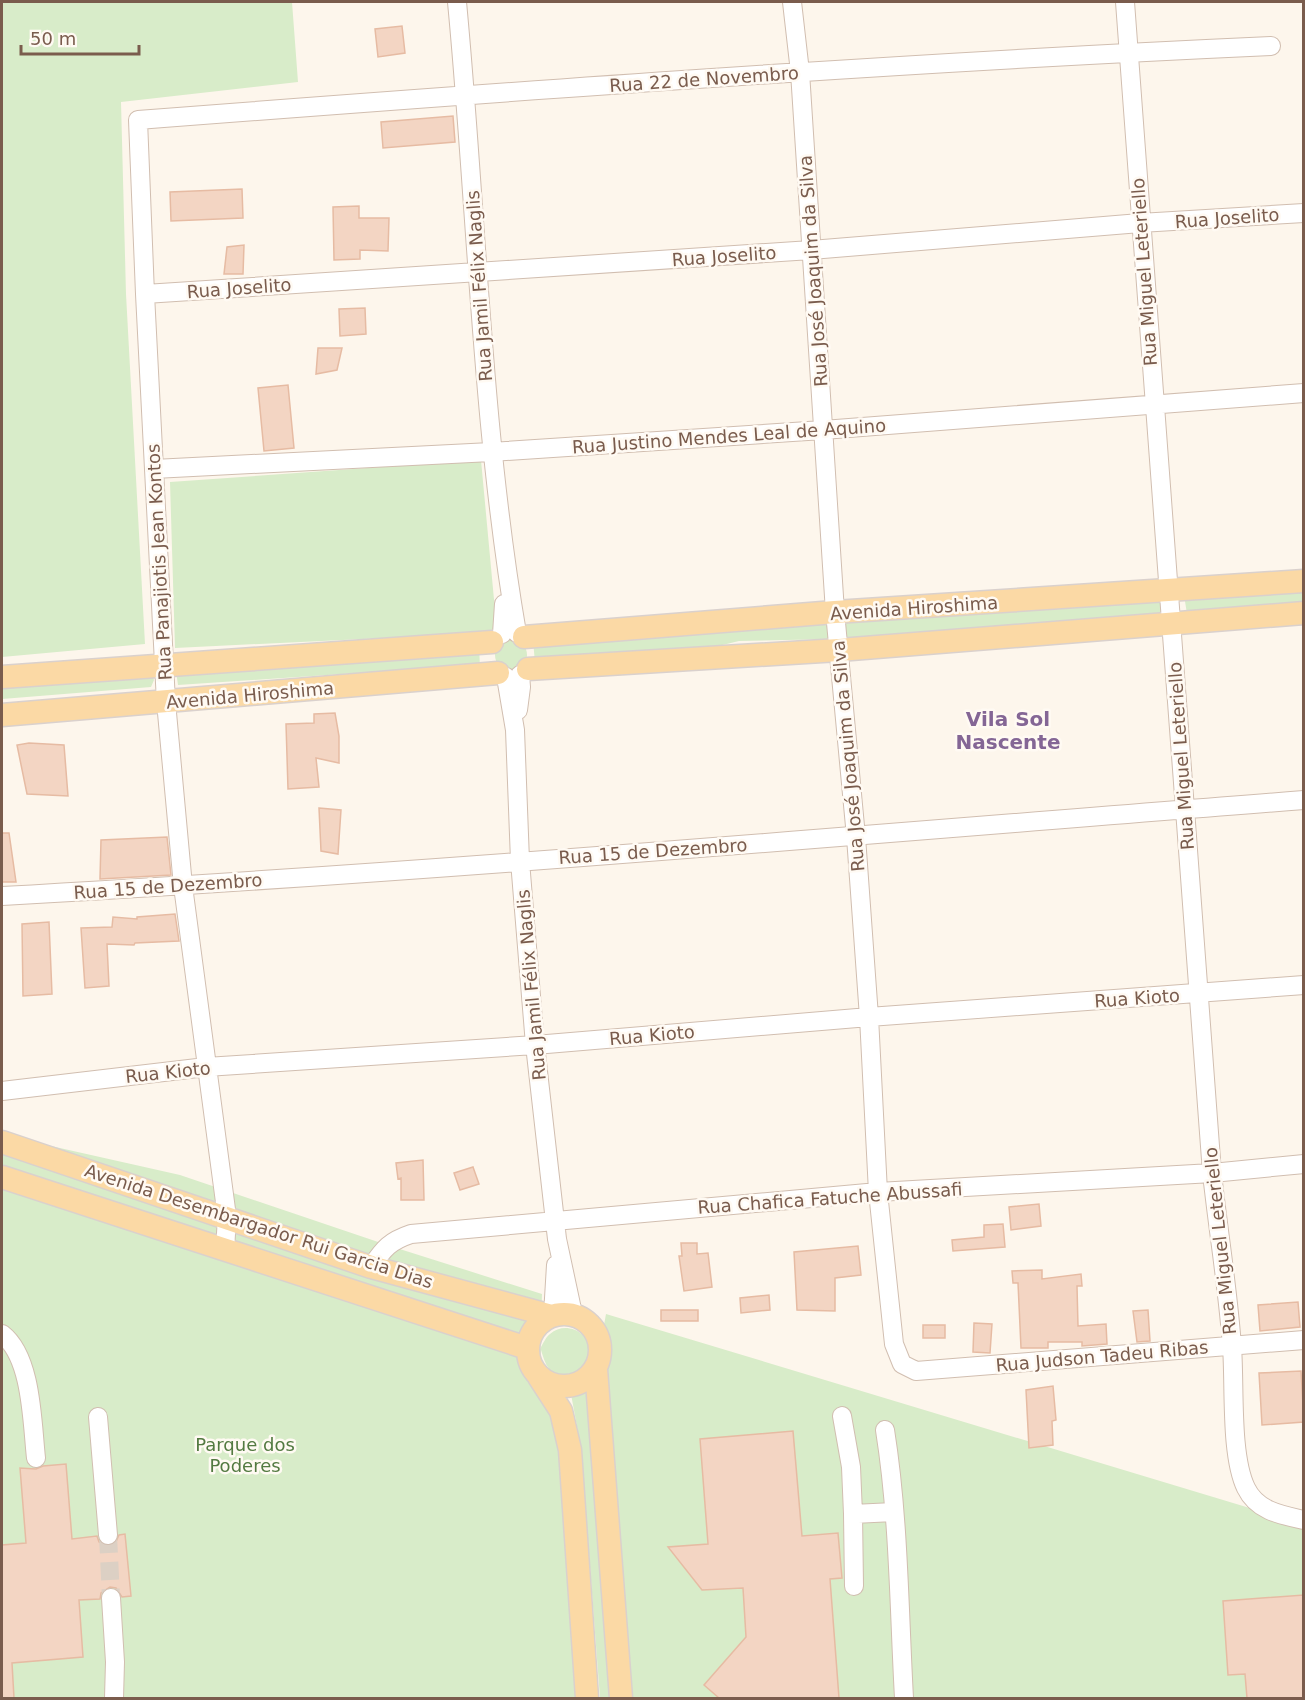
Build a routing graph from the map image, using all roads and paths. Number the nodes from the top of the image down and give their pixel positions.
1 (457, 2) edge
2 (792, 2) edge
3 (1125, 2) edge
4 (1271, 46) dead end
5 (1130, 52) junction
6 (801, 72) junction
7 (466, 94) junction
8 (138, 120) joint
9 (1304, 213) edge
10 (1140, 223) junction
11 (811, 250) junction
12 (478, 273) junction
13 (145, 294) junction
14 (1304, 393) edge
15 (1154, 404) junction
16 (823, 430) junction
17 (491, 452) junction
18 (154, 469) junction
19 (1304, 581) edge
20 (1170, 591) junction
21 (835, 612) junction
22 (1304, 613) edge
23 (1172, 625) junction
24 (509, 636) junction
25 (839, 650) junction
26 (165, 664) junction
27 (513, 673) junction
28 (2, 677) edge
29 (166, 702) junction
30 (2, 715) edge
31 (1304, 800) edge
32 (1184, 810) junction
33 (856, 837) junction
34 (520, 861) junction
35 (183, 886) junction
36 (2, 896) edge
37 (1304, 985) edge
38 (1198, 994) junction
39 (869, 1017) junction
40 (535, 1045) junction
41 (206, 1067) junction
42 (2, 1091) edge
43 (2, 1142) edge
44 (1304, 1164) edge
45 (1212, 1173) junction
46 (2, 1177) edge
47 (878, 1192) junction
48 (227, 1217) junction
49 (556, 1221) junction
50 (225, 1250) junction
51 (371, 1267) junction
52 (559, 1315) junction
53 (2, 1334) edge
54 (1304, 1340) edge
55 (1232, 1346) junction
56 (527, 1348) junction
57 (902, 1365) joint
58 (596, 1369) junction
59 (539, 1377) junction
60 (842, 1416) dead end
61 (98, 1417) dead end
62 (885, 1430) dead end
63 (36, 1458) dead end
64 (894, 1512) junction
65 (853, 1514) junction
66 (1304, 1520) edge
67 (108, 1536) tunnel mouth
68 (854, 1586) dead end
69 (111, 1598) tunnel mouth
70 (114, 1698) edge
71 (587, 1698) edge
72 (621, 1698) edge
73 (904, 1698) edge

1 - 7 street, Rua Jamil Félix Naglis
2 - 6 street, Rua José Joaquim da Silva
3 - 5 street, Rua Miguel Leteriello
4 - 5 street, Rua 22 de Novembro
5 - 6 street, Rua 22 de Novembro
5 - 10 street, Rua Miguel Leteriello
6 - 7 street, Rua 22 de Novembro
6 - 11 street, Rua José Joaquim da Silva
7 - 8 street, Rua 22 de Novembro
7 - 12 street, Rua Jamil Félix Naglis
8 - 13 street, Rua Panajiotis Jean Kontos
9 - 10 street, Rua Joselito
10 - 11 street, Rua Joselito
10 - 15 street, Rua Miguel Leteriello
11 - 12 street, Rua Joselito
11 - 16 street, Rua José Joaquim da Silva
12 - 13 street, Rua Joselito
12 - 17 street, Rua Jamil Félix Naglis
13 - 18 street, Rua Panajiotis Jean Kontos
14 - 15 street, Rua Justino Mendes Leal de Aquino
15 - 16 street, Rua Justino Mendes Leal de Aquino
15 - 20 street, Rua Miguel Leteriello
16 - 17 street, Rua Justino Mendes Leal de Aquino
16 - 21 street, Rua José Joaquim da Silva
17 - 18 street, Rua Justino Mendes Leal de Aquino
17 - 24 street, Rua Jamil Félix Naglis
18 - 26 street, Rua Panajiotis Jean Kontos
19 - 20 main road, Avenida Hiroshima
20 - 21 main road, Avenida Hiroshima
20 - 23 street, Rua Miguel Leteriello
21 - 24 main road, Avenida Hiroshima
21 - 25 street, Rua José Joaquim da Silva
22 - 23 main road, Avenida Hiroshima
23 - 25 main road, Avenida Hiroshima
23 - 32 street, Rua Miguel Leteriello
24 - 26 main road, Avenida Hiroshima
24 - 27 main road
24 - 27 main road
25 - 27 main road, Avenida Hiroshima
25 - 33 street, Rua José Joaquim da Silva
26 - 28 main road, Avenida Hiroshima
26 - 29 street, Rua Panajiotis Jean Kontos
27 - 29 main road, Avenida Hiroshima
27 - 34 street, Rua Jamil Félix Naglis
29 - 30 main road, Avenida Hiroshima
29 - 35 street, Rua Panajiotis Jean Kontos
31 - 32 street, Rua 15 de Dezembro
32 - 33 street, Rua 15 de Dezembro
32 - 38 street, Rua Miguel Leteriello
33 - 34 street, Rua 15 de Dezembro
33 - 39 street, Rua José Joaquim da Silva
34 - 35 street, Rua 15 de Dezembro
34 - 40 street, Rua Jamil Félix Naglis
35 - 36 street, Rua 15 de Dezembro
35 - 41 street, Rua Panajiotis Jean Kontos
37 - 38 street, Rua Kioto
38 - 39 street, Rua Kioto
38 - 45 street, Rua Miguel Leteriello
39 - 40 street, Rua Kioto
39 - 47 street, Rua José Joaquim da Silva
40 - 41 street, Rua Kioto
40 - 49 street, Rua Jamil Félix Naglis
41 - 42 street, Rua Kioto
41 - 48 street, Rua Panajiotis Jean Kontos
43 - 48 main road, Avenida Desembargador Rui Garcia Dias
44 - 45 street, Rua Chafica Fatuche Abussafi
45 - 47 street, Rua Chafica Fatuche Abussafi
45 - 55 street, Rua Miguel Leteriello
46 - 50 main road, Avenida Desembargador Rui Garcia Dias
47 - 49 street, Rua Chafica Fatuche Abussafi
47 - 57 street, Rua José Joaquim da Silva
48 - 50 street, Rua Panajiotis Jean Kontos
48 - 51 main road, Avenida Desembargador Rui Garcia Dias
49 - 51 street, Rua Chafica Fatuche Abussafi
49 - 52 street, Rua Jamil Félix Naglis
50 - 56 main road, Avenida Desembargador Rui Garcia Dias
51 - 52 main road, Avenida Desembargador Rui Garcia Dias
52 - 56 main road
52 - 58 main road
53 - 63 street
54 - 55 street, Rua Judson Tadeu Ribas
55 - 57 street, Rua Judson Tadeu Ribas
55 - 66 street, Rua Miguel Leteriello
56 - 59 main road
58 - 59 main road
58 - 72 main road
59 - 71 main road
60 - 65 street
61 - 67 street
62 - 64 street
64 - 65 street
64 - 73 street
65 - 68 street
69 - 70 street

